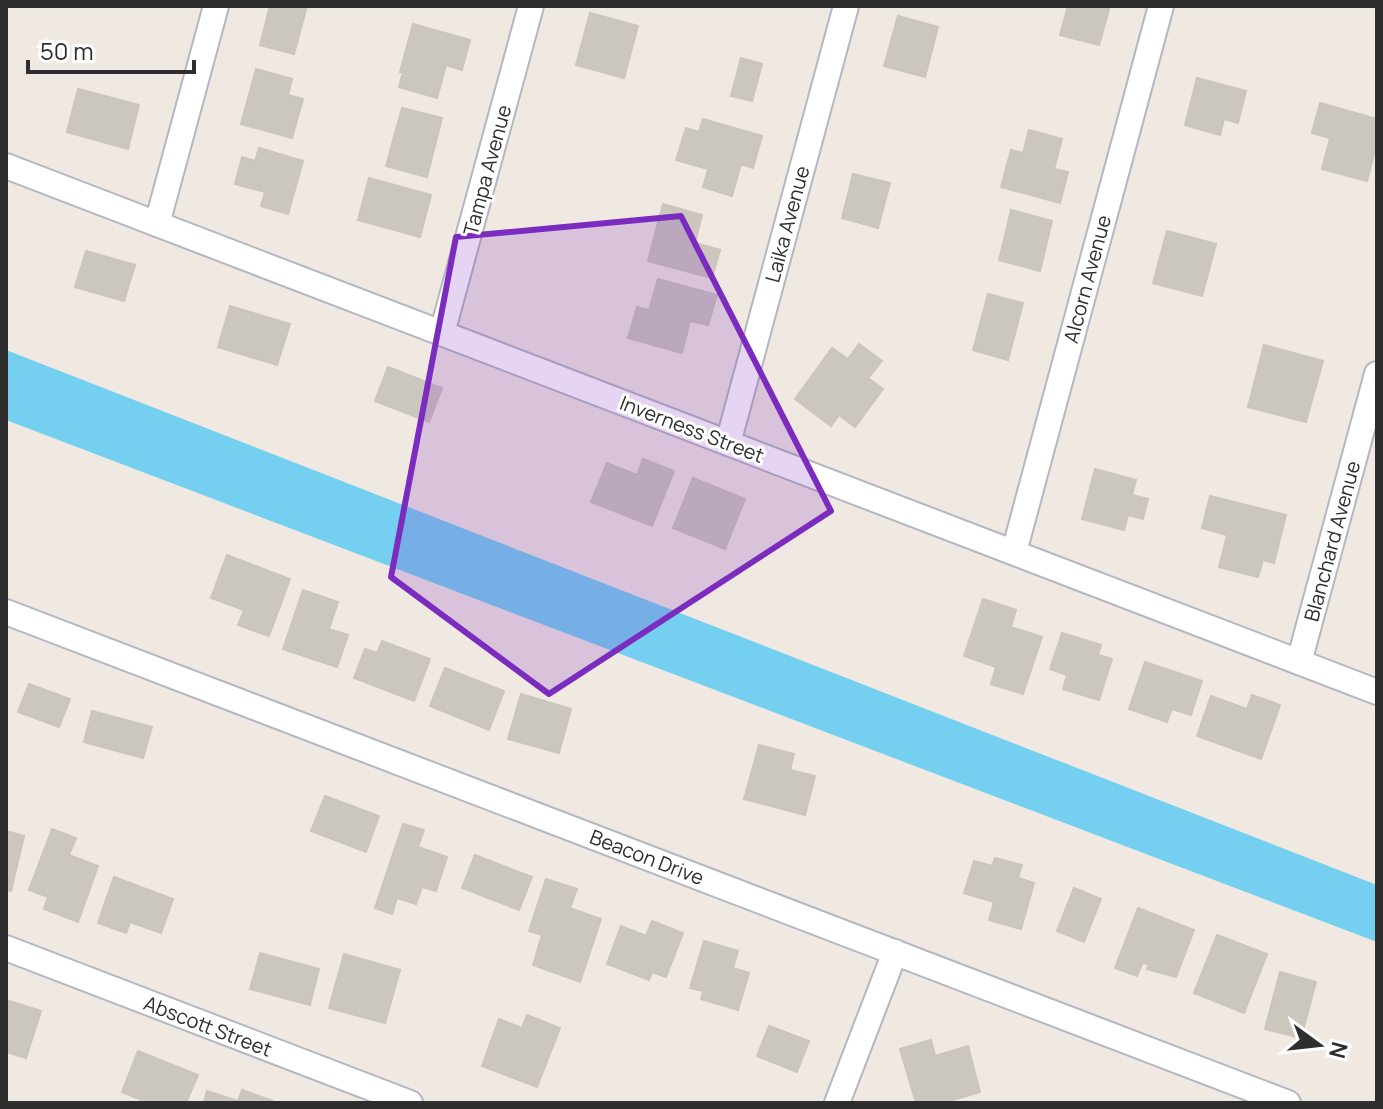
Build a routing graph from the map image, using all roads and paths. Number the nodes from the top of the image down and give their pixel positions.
1 (216, 6) edge
2 (531, 6) edge
3 (846, 6) edge
4 (1161, 6) edge
5 (6, 166) edge
6 (157, 224) junction
7 (442, 333) junction
8 (1377, 374) edge
9 (728, 443) junction
10 (1014, 552) junction
11 (6, 612) edge
12 (1299, 662) junction
13 (1377, 692) edge
14 (6, 948) edge
15 (895, 952) junction
16 (410, 1103) edge
17 (837, 1103) edge
18 (1288, 1103) edge

1 - 6 street
2 - 7 street, Tampa Avenue
3 - 9 street, Laika Avenue
4 - 10 street, Alcorn Avenue
5 - 6 street, Inverness Street
6 - 7 street, Inverness Street
7 - 9 street, Inverness Street
8 - 12 street, Blanchard Avenue
9 - 10 street, Inverness Street
10 - 12 street, Inverness Street
11 - 15 street, Beacon Drive
12 - 13 street, Inverness Street
14 - 16 street, Abscott Street
15 - 17 street
15 - 18 street, Beacon Drive

